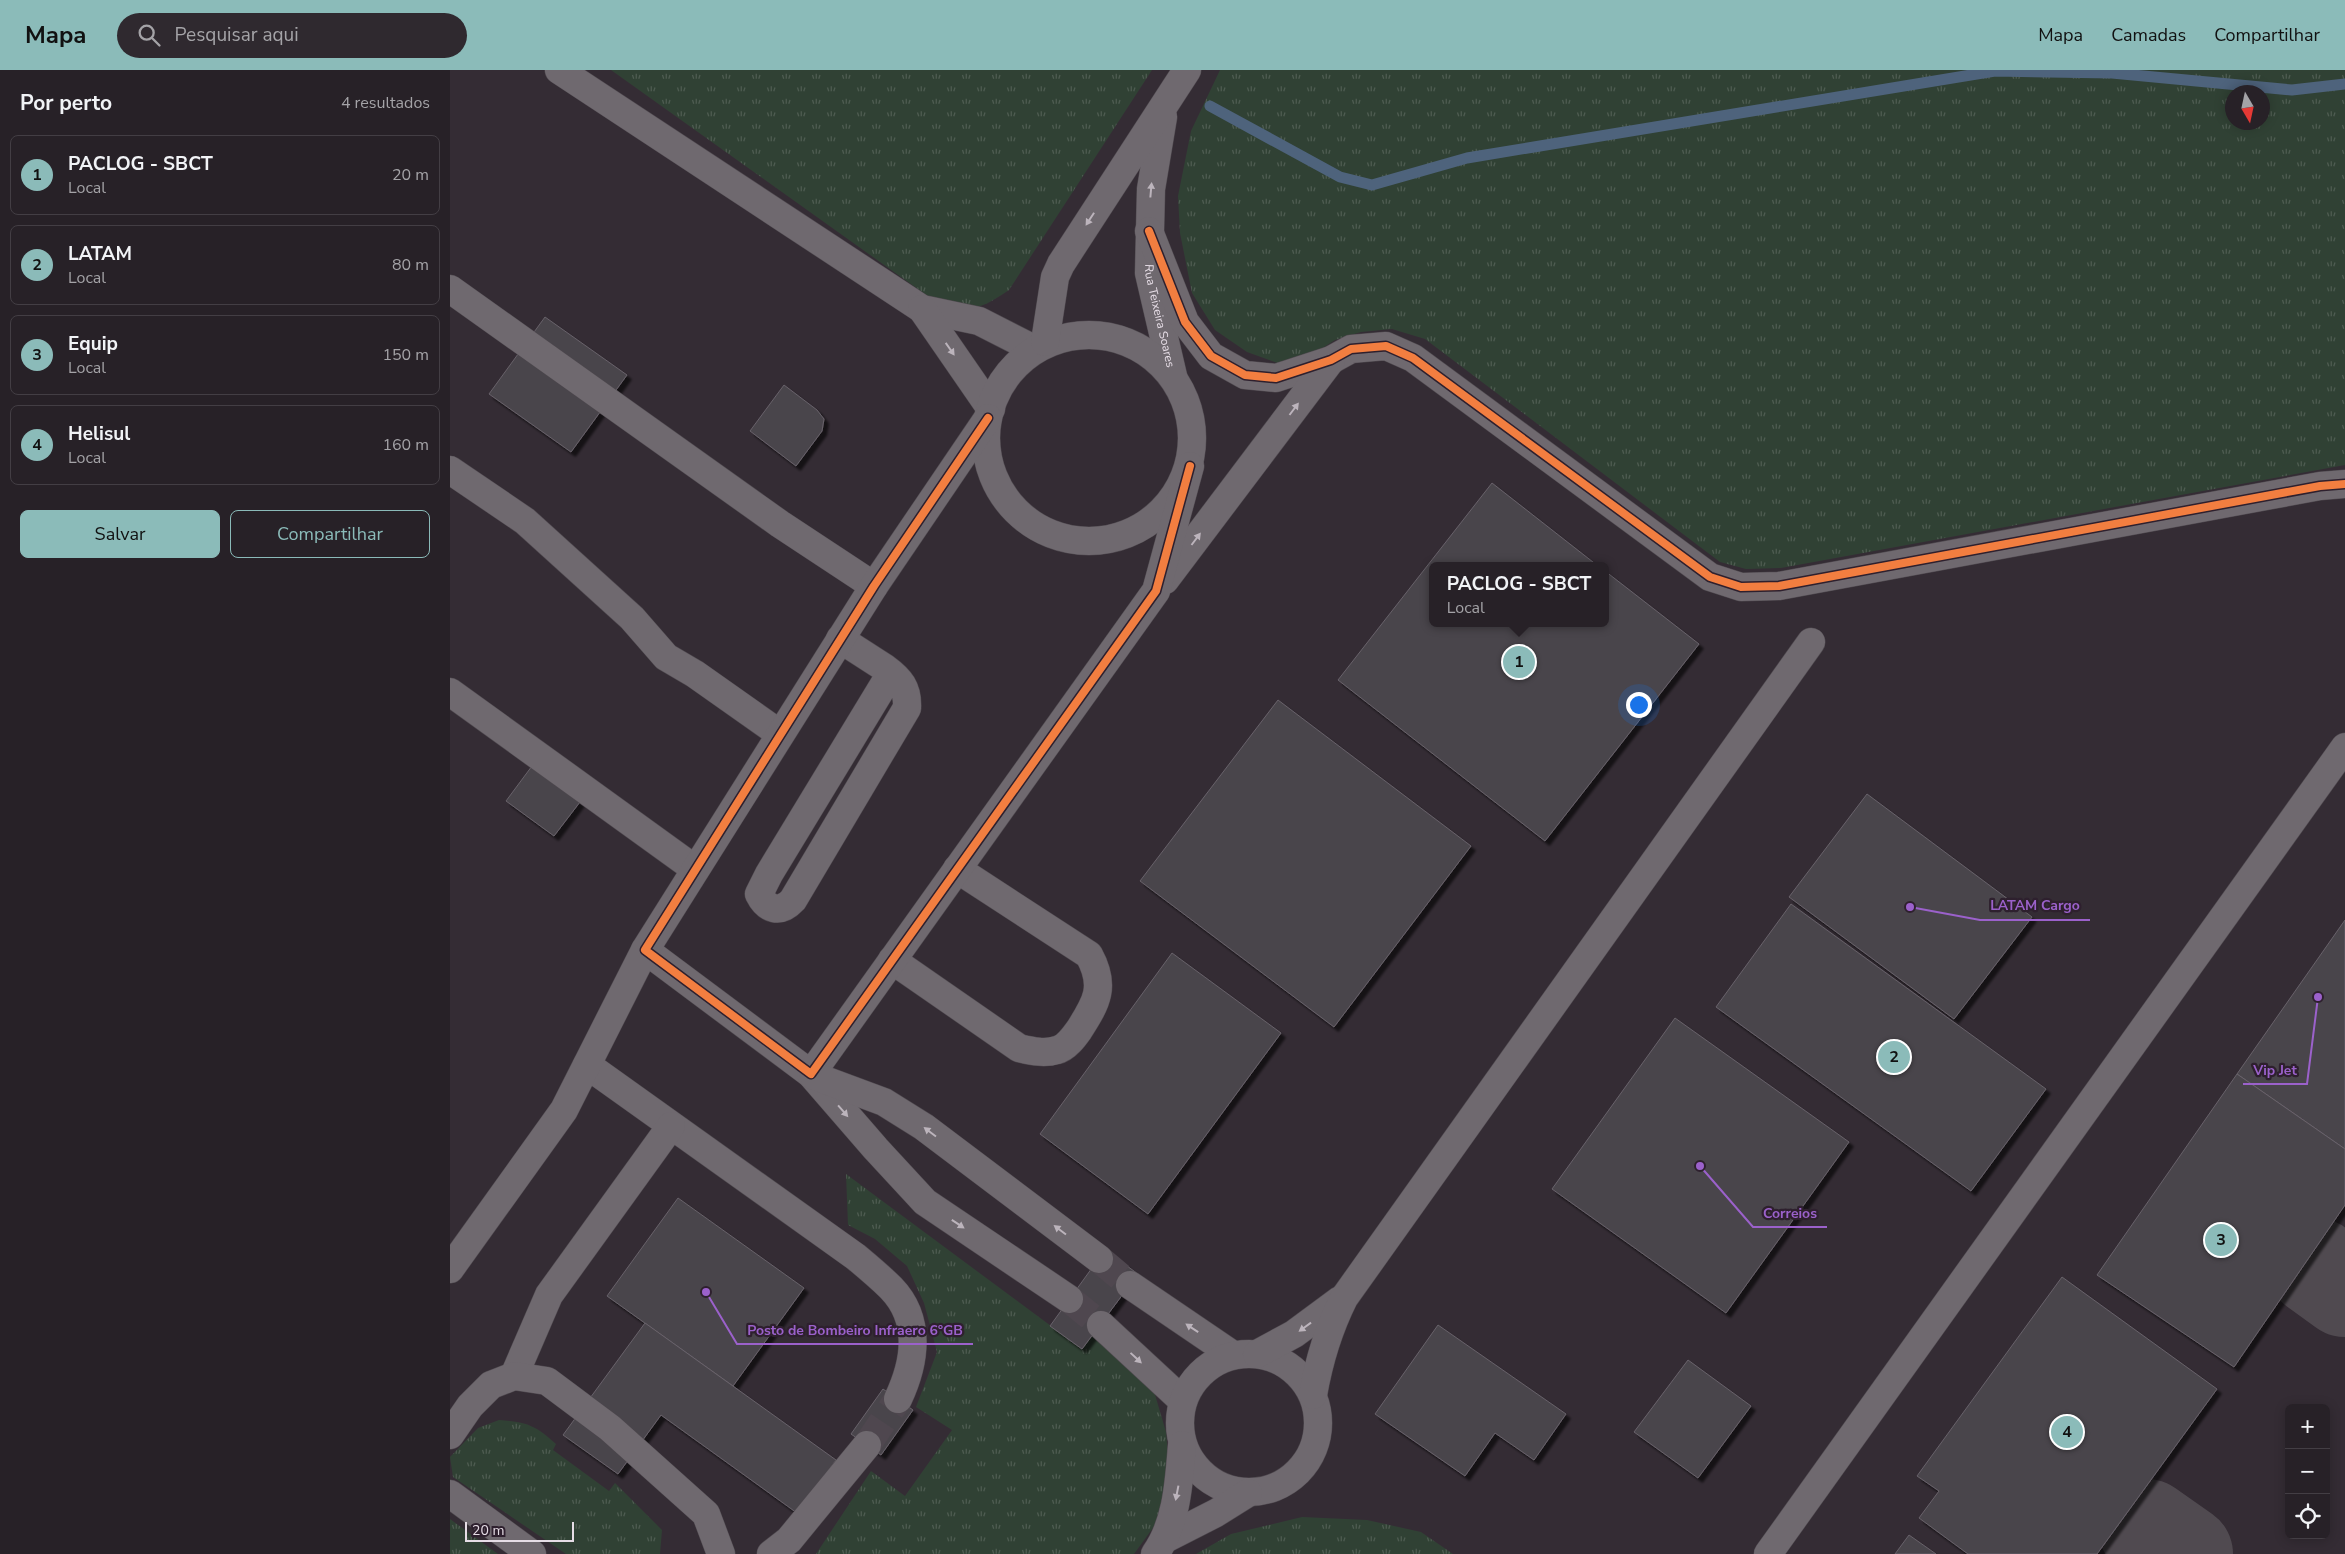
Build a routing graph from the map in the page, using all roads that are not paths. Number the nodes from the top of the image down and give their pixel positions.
1 (559, 70) edge
2 (1187, 70) edge
3 (1165, 106) junction
4 (1149, 231) junction
5 (450, 289) edge
6 (922, 309) junction
7 (1038, 345) junction
8 (1331, 360) junction
9 (1173, 376) junction
10 (990, 413) junction
11 (1190, 466) junction
12 (450, 470) edge
13 (2345, 484) edge
14 (874, 586) junction
15 (1156, 591) junction
16 (840, 639) junction
17 (1812, 642) dead end
18 (891, 673) junction
19 (450, 692) edge
20 (780, 734) junction
21 (2345, 747) edge
22 (695, 869) junction
23 (957, 870) junction
24 (644, 950) junction
25 (892, 960) junction
26 (587, 1065) junction
27 (811, 1074) junction
28 (671, 1126) junction
29 (1099, 1259) tunnel mouth
30 (450, 1270) edge
31 (1130, 1285) tunnel mouth
32 (1344, 1298) junction
33 (1070, 1299) tunnel mouth
34 (1100, 1325) tunnel mouth
35 (1245, 1354) junction
36 (514, 1376) junction
37 (1313, 1395) junction
38 (898, 1399) tunnel mouth
39 (1183, 1401) junction
40 (450, 1435) edge
41 (867, 1445) tunnel mouth
42 (1182, 1445) junction
43 (1248, 1493) junction
44 (450, 1494) edge
45 (1160, 1547) edge
46 (532, 1554) edge
47 (721, 1554) edge
48 (771, 1554) edge
49 (1768, 1554) edge

1 - 6 street
2 - 3 street, Rua Teixeira Soares
4 -> 3 street, Rua Teixeira Soares
3 -> 7 street, Rua Teixeira Soares
4 - 8 street
4 - 9 street, Rua Teixeira Soares
5 - 14 street
6 - 7 street
6 -> 10 street
7 - 9 street
7 - 10 street
8 - 13 street
15 -> 8 street
9 - 11 street
10 - 11 street
10 - 14 street
11 - 15 street
12 - 20 street
14 - 16 street
15 - 23 street
16 - 18 street
16 - 20 street
17 - 32 street
18 - 18 street
19 - 22 street
20 - 22 street
21 - 49 street
22 - 24 street
23 - 25 street
23 - 25 street
24 - 26 street
24 - 27 street
25 - 27 street
26 - 28 street
26 - 30 street
29 -> 27 street
27 -> 33 street
28 - 36 street
28 - 38 street
35 -> 31 street
32 -> 35 street
32 - 37 street
34 -> 39 street
35 - 37 street
35 - 39 street
36 - 40 street
36 - 47 street
37 - 43 street
39 - 42 street
41 - 48 street
42 - 43 street
42 -> 45 street
43 - 45 street
44 - 46 street

